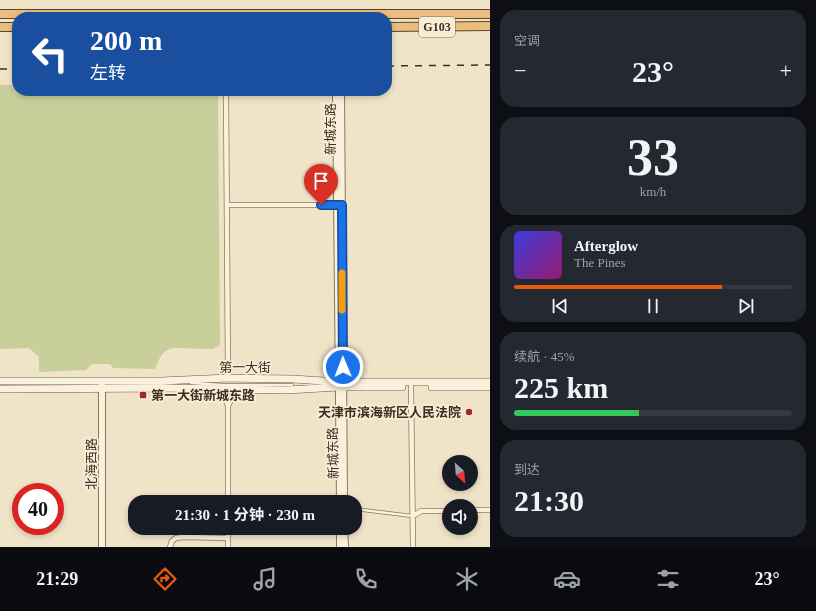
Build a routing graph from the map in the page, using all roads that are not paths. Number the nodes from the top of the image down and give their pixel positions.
1 (0, 14) edge
2 (12, 14) edge
3 (392, 14) edge
4 (490, 14) edge
5 (392, 26) edge
6 (490, 26) edge
7 (0, 27) edge
8 (12, 27) edge
9 (226, 96) edge
10 (338, 96) edge
11 (227, 205) junction
12 (339, 205) junction
13 (228, 378) junction
14 (0, 381) edge
15 (161, 381) junction
16 (490, 382) edge
17 (341, 384) junction
18 (102, 385) junction
19 (292, 385) dead end
20 (411, 387) junction
21 (490, 387) edge
22 (0, 389) edge
23 (218, 390) junction
24 (239, 390) junction
25 (228, 406) junction
26 (228, 495) edge
27 (340, 495) edge
28 (344, 495) edge
29 (362, 510) edge
30 (478, 510) edge
31 (490, 510) edge
32 (442, 511) edge
33 (413, 516) junction
34 (340, 535) edge
35 (344, 535) edge
36 (228, 538) joint
37 (102, 547) edge
38 (170, 547) edge
39 (228, 547) edge
40 (340, 547) edge
41 (345, 547) edge
42 (413, 547) edge

1 - 2 highway, G103
3 - 4 highway, G103
5 - 6 highway, G103
7 - 8 highway
9 - 11 street
10 - 12 street, 新城东路
11 - 12 street
11 - 13 street
12 - 17 street, 新城东路
13 - 15 main road, 第一大街
13 - 17 main road, 第一大街
14 - 18 main road, 第一大街
15 - 18 main road, 第一大街
15 - 19 lane
16 - 17 main road, 第一大街
17 - 20 main road, 第一大街
17 - 24 main road, 第一大街
17 - 27 street, 新城东路
17 - 28 street, 新城东路
18 - 22 main road, 第一大街
18 - 23 main road, 第一大街
18 - 37 street, 北海西路
20 - 21 main road, 第一大街
20 - 33 street
23 - 24 main road, 第一大街
23 - 25 street
24 - 25 street
25 - 26 street
29 - 33 lane
30 - 31 street
32 - 33 street
33 - 42 street
34 - 40 street
35 - 41 street
36 - 38 street
36 - 39 street

